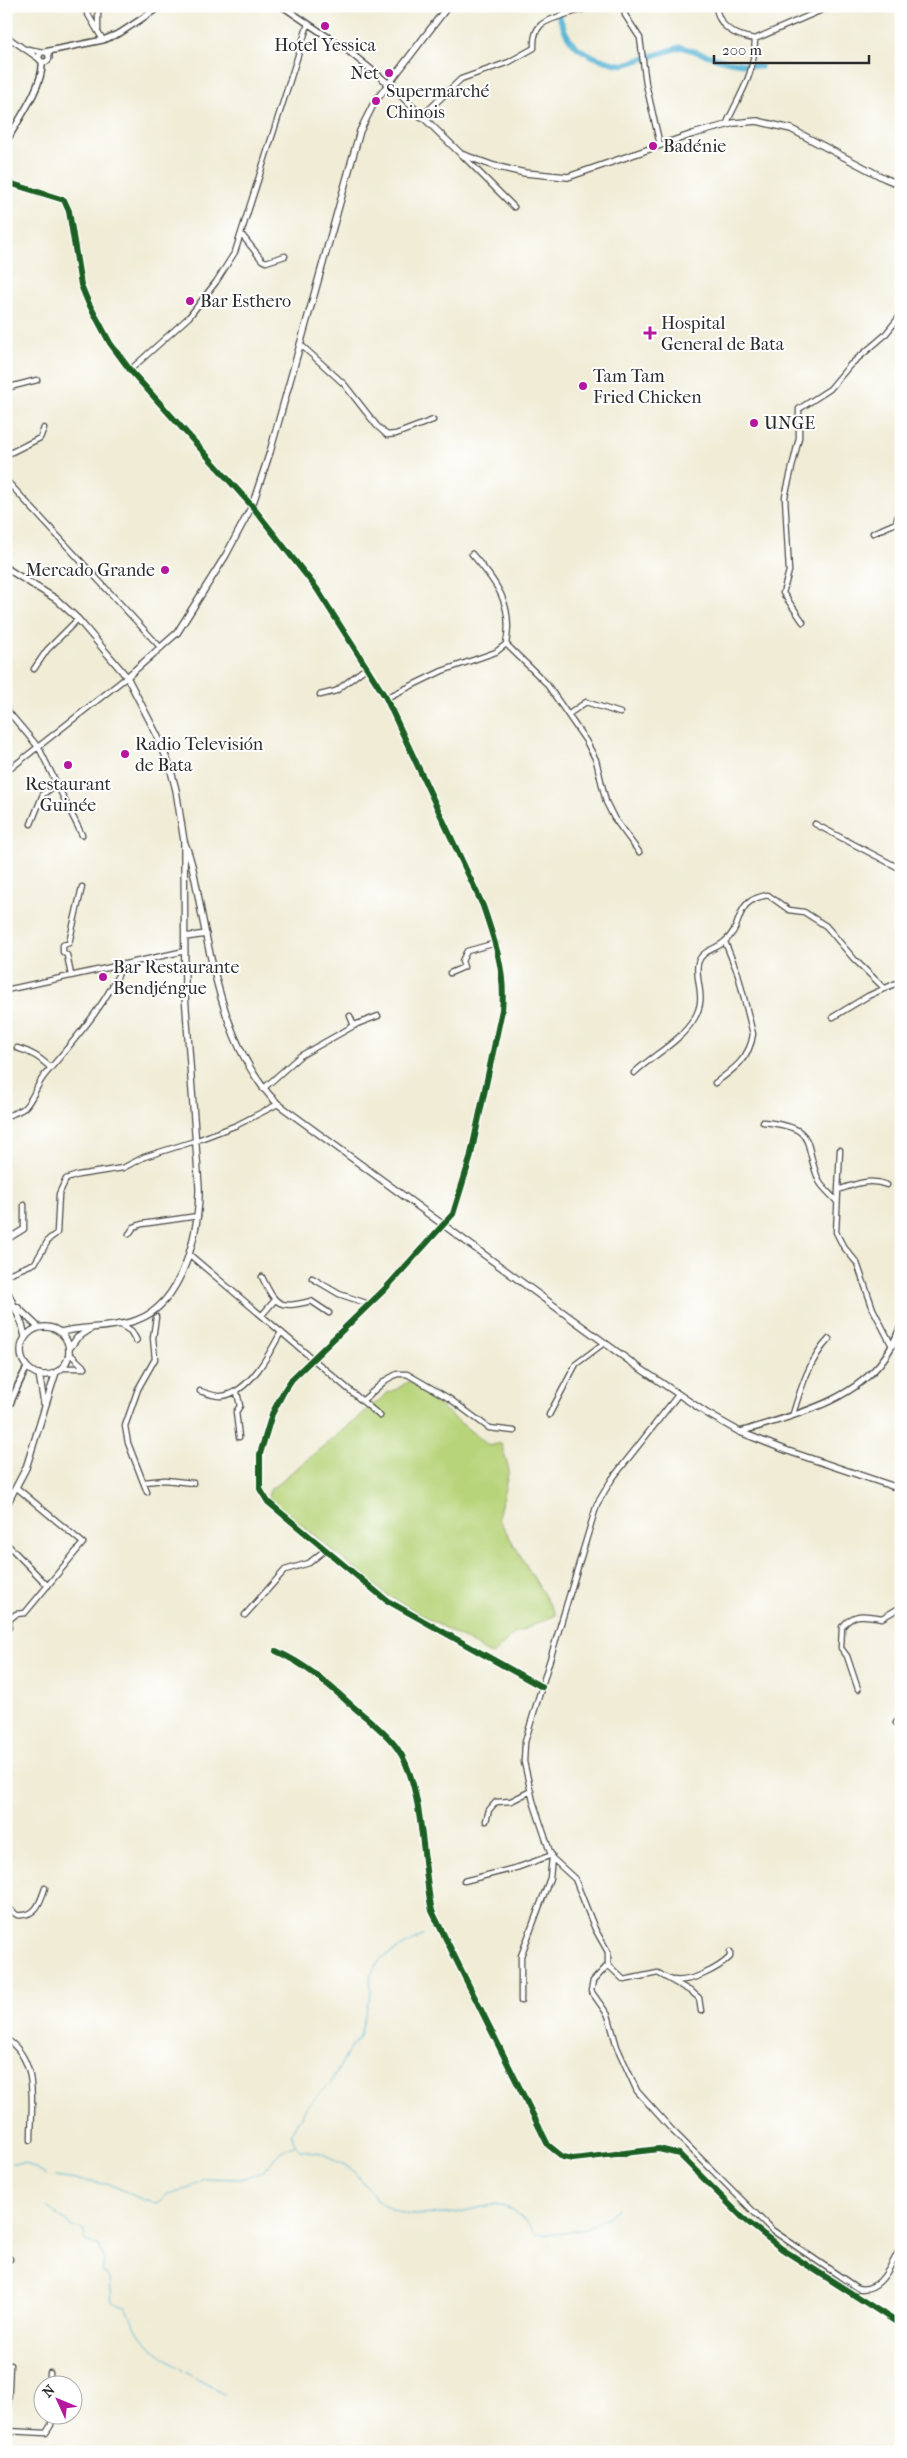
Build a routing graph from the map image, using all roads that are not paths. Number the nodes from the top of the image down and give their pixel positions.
1 (82, 6) edge
2 (98, 6) edge
3 (161, 6) edge
4 (282, 6) edge
5 (448, 6) edge
6 (615, 6) edge
7 (624, 6) edge
8 (716, 6) edge
9 (831, 6) edge
10 (584, 8) edge
11 (308, 24) junction
12 (98, 32) junction
13 (6, 36) edge
14 (755, 39) junction
15 (102, 40) junction
16 (26, 48) junction
17 (62, 50) junction
18 (44, 52) junction
19 (48, 58) junction
20 (41, 61) junction
21 (389, 84) junction
22 (421, 117) junction
23 (726, 125) junction
24 (6, 142) edge
25 (660, 145) junction
26 (461, 154) junction
27 (6, 182) edge
28 (901, 185) edge
29 (514, 207) dead end
30 (242, 235) junction
31 (285, 256) dead end
32 (901, 315) edge
33 (300, 344) junction
34 (130, 370) junction
35 (36, 380) dead end
36 (6, 388) edge
37 (432, 420) dead end
38 (44, 428) dead end
39 (6, 455) edge
40 (6, 480) edge
41 (901, 504) edge
42 (252, 506) junction
43 (873, 533) dead end
44 (472, 554) dead end
45 (6, 568) edge
46 (78, 619) junction
47 (803, 622) dead end
48 (506, 644) junction
49 (161, 648) junction
50 (367, 667) junction
51 (34, 669) dead end
52 (127, 677) junction
53 (320, 695) dead end
54 (386, 698) junction
55 (6, 709) edge
56 (620, 713) dead end
57 (568, 714) junction
58 (40, 748) junction
59 (6, 772) edge
60 (56, 785) junction
61 (30, 824) dead end
62 (815, 824) dead end
63 (82, 835) dead end
64 (184, 842) junction
65 (639, 852) dead end
66 (901, 869) edge
67 (82, 887) dead end
68 (206, 934) junction
69 (185, 937) junction
70 (725, 942) junction
71 (496, 943) junction
72 (185, 951) junction
73 (123, 964) junction
74 (450, 973) dead end
75 (71, 975) junction
76 (901, 981) edge
77 (884, 988) junction
78 (6, 990) edge
79 (350, 1016) dead end
80 (378, 1016) dead end
81 (834, 1017) dead end
82 (354, 1026) junction
83 (17, 1048) dead end
84 (51, 1068) junction
85 (634, 1073) dead end
86 (715, 1083) dead end
87 (263, 1089) junction
88 (278, 1104) junction
89 (6, 1116) edge
90 (763, 1122) dead end
91 (195, 1142) junction
92 (840, 1150) dead end
93 (887, 1185) dead end
94 (838, 1190) junction
95 (837, 1202) junction
96 (24, 1205) dead end
97 (198, 1216) junction
98 (444, 1225) junction
99 (129, 1234) dead end
100 (6, 1240) edge
101 (190, 1255) junction
102 (6, 1275) edge
103 (262, 1277) dead end
104 (312, 1278) dead end
105 (6, 1288) edge
106 (275, 1300) junction
107 (14, 1304) junction
108 (369, 1304) junction
109 (329, 1313) dead end
110 (262, 1315) junction
111 (156, 1317) dead end
112 (118, 1324) junction
113 (901, 1326) edge
114 (38, 1327) junction
115 (94, 1327) junction
116 (61, 1332) junction
117 (281, 1332) junction
118 (25, 1337) junction
119 (830, 1339) dead end
120 (136, 1340) dead end
121 (604, 1343) junction
122 (892, 1346) junction
123 (69, 1351) junction
124 (313, 1359) junction
125 (28, 1368) junction
126 (62, 1368) junction
127 (56, 1372) junction
128 (39, 1374) junction
129 (200, 1391) dead end
130 (237, 1392) junction
131 (678, 1395) junction
132 (362, 1401) junction
133 (44, 1408) junction
134 (6, 1412) edge
135 (793, 1414) junction
136 (549, 1415) dead end
137 (380, 1416) dead end
138 (514, 1432) dead end
139 (740, 1432) junction
140 (238, 1437) dead end
141 (144, 1482) junction
142 (193, 1483) dead end
143 (17, 1488) junction
144 (901, 1489) edge
145 (147, 1492) dead end
146 (6, 1506) edge
147 (6, 1543) edge
148 (325, 1550) junction
149 (48, 1586) junction
150 (901, 1607) edge
151 (6, 1611) edge
152 (244, 1615) dead end
153 (12, 1617) junction
154 (6, 1632) edge
155 (276, 1651) dead end
156 (542, 1687) junction
157 (858, 1690) dead end
158 (901, 1714) edge
159 (896, 1723) dead end
160 (531, 1791) junction
161 (486, 1821) dead end
162 (552, 1857) junction
163 (464, 1882) dead end
164 (45, 1888) dead end
165 (6, 1907) edge
166 (730, 1952) dead end
167 (608, 1965) junction
168 (669, 1979) junction
169 (521, 2001) dead end
170 (701, 2011) dead end
171 (6, 2039) edge
172 (31, 2140) dead end
173 (901, 2247) edge
174 (901, 2325) edge
175 (10, 2365) dead end
176 (50, 2426) edge
177 (7, 2432) edge
178 (6, 2441) edge

1 - 12 street
2 - 12 street
3 - 15 street
4 - 11 street
5 - 21 main road
6 - 10 street
7 - 25 street
8 - 14 street
9 - 14 street
10 - 22 street
11 - 21 street
11 - 30 street
12 - 15 street
13 - 16 street
14 - 23 street
15 - 17 street
16 - 18 street
16 - 20 street
17 - 18 street
17 - 19 street
18 - 19 street
18 - 20 street
19 - 20 street
20 - 24 street
21 - 22 main road
21 - 33 main road
22 - 26 main road
23 - 25 main road
23 - 28 main road
25 - 26 main road
26 - 29 street
27 - 34 street
30 - 31 street
30 - 34 street
32 - 47 street
33 - 37 street
33 - 42 main road
34 - 42 street
35 - 36 street
38 - 39 street
40 - 49 street
41 - 43 street
42 - 49 main road
42 - 50 street
44 - 48 street
45 - 46 main road
46 - 51 street
46 - 52 main road
48 - 54 street
48 - 57 street
49 - 52 main road
50 - 53 street
50 - 54 street
52 - 58 street
52 - 64 main road
54 - 71 street
55 - 58 street
56 - 57 street
57 - 65 street
58 - 59 street
58 - 60 street
60 - 61 street
60 - 63 street
62 - 66 street
64 - 68 main road
64 - 69 main road
67 - 75 street
68 - 69 main road
68 - 87 main road
69 - 72 main road
70 - 77 street
70 - 85 street
70 - 86 street
71 - 74 street
71 - 98 street
72 - 73 street
72 - 91 main road
73 - 75 street
73 - 84 street
75 - 78 street
76 - 77 street
77 - 81 street
79 - 82 street
80 - 82 street
82 - 87 street
83 - 84 street
84 - 89 street
87 - 88 main road
88 - 91 street
88 - 98 main road
90 - 95 street
91 - 97 main road
91 - 102 street
92 - 94 street
93 - 94 street
94 - 95 street
95 - 122 street
96 - 100 street
97 - 99 street
97 - 101 main road
98 - 108 street
98 - 121 main road
101 - 110 street
101 - 112 main road
103 - 106 street
104 - 108 street
105 - 107 main road
106 - 109 street
106 - 110 street
107 - 114 main road
107 - 118 main road
108 - 124 street
110 - 117 street
111 - 141 street
112 - 115 main road
112 - 120 main road
113 - 122 street
114 - 116 main road
114 - 118 main road
115 - 116 main road
115 - 123 main road
116 - 123 main road
117 - 124 street
117 - 130 street
118 - 125 main road
119 - 135 street
121 - 131 main road
121 - 136 street
122 - 135 street
123 - 126 main road
123 - 126 street
124 - 132 street
124 - 148 street
125 - 128 main road
125 - 134 street
126 - 127 main road
127 - 128 main road
127 - 133 main road
128 - 133 main road
129 - 130 street
130 - 140 street
131 - 139 main road
131 - 156 street
132 - 137 street
132 - 138 street
133 - 143 main road
135 - 139 street
139 - 144 main road
141 - 142 street
141 - 145 street
143 - 146 main road
143 - 149 street
147 - 149 street
148 - 152 street
148 - 156 street
149 - 153 street
150 - 157 street
151 - 153 street
153 - 154 street
155 - 174 street
156 - 160 street
158 - 159 street
160 - 161 street
160 - 162 street
162 - 163 street
162 - 167 street
162 - 169 street
164 - 165 street
166 - 168 street
167 - 168 street
167 - 173 street
168 - 170 street
171 - 172 street
175 - 177 street
176 - 177 street
177 - 178 street

